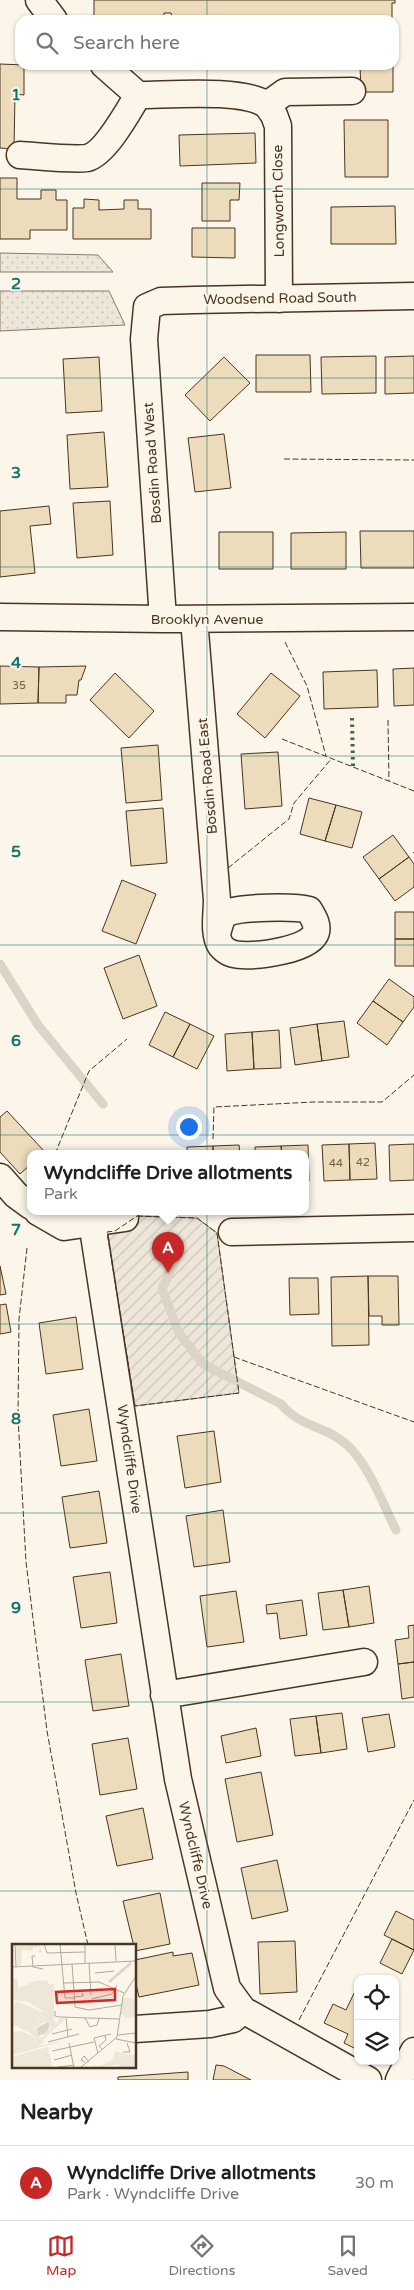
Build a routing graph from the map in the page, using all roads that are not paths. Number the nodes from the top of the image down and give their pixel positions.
1 (38, 0) edge
2 (50, 15) edge
3 (110, 70) edge
4 (352, 92) dead end
5 (138, 95) junction
6 (267, 105) junction
7 (20, 155) dead end
8 (414, 296) edge
9 (279, 299) junction
10 (147, 307) joint
11 (0, 616) edge
12 (414, 616) edge
13 (194, 619) junction
14 (162, 620) junction
15 (217, 934) dead end
16 (0, 1177) edge
17 (27, 1203) edge
18 (43, 1215) edge
19 (125, 1218) dead end
20 (92, 1222) junction
21 (414, 1228) edge
22 (232, 1232) dead end
23 (364, 1662) dead end
24 (164, 1695) junction
25 (243, 2010) junction
26 (136, 2029) edge
27 (414, 2051) edge
28 (368, 2080) edge
29 (399, 2080) edge

1 - 2 street
3 - 5 street
4 - 6 street
5 - 6 street
5 - 7 street
6 - 9 street, Longworth Close
8 - 9 street, Woodsend Road South
9 - 10 street, Woodsend Road South
10 - 14 street, Bosdin Road West
11 - 14 street, Brooklyn Avenue
12 - 13 street, Brooklyn Avenue
13 - 14 street, Brooklyn Avenue
13 - 15 street, Bosdin Road East
16 - 17 street
18 - 20 street
19 - 20 street
20 - 24 street, Wyndcliffe Drive
21 - 22 street
23 - 24 street
24 - 25 street, Wyndcliffe Drive
25 - 26 street
25 - 28 street, Wyndcliffe Drive
27 - 29 street

